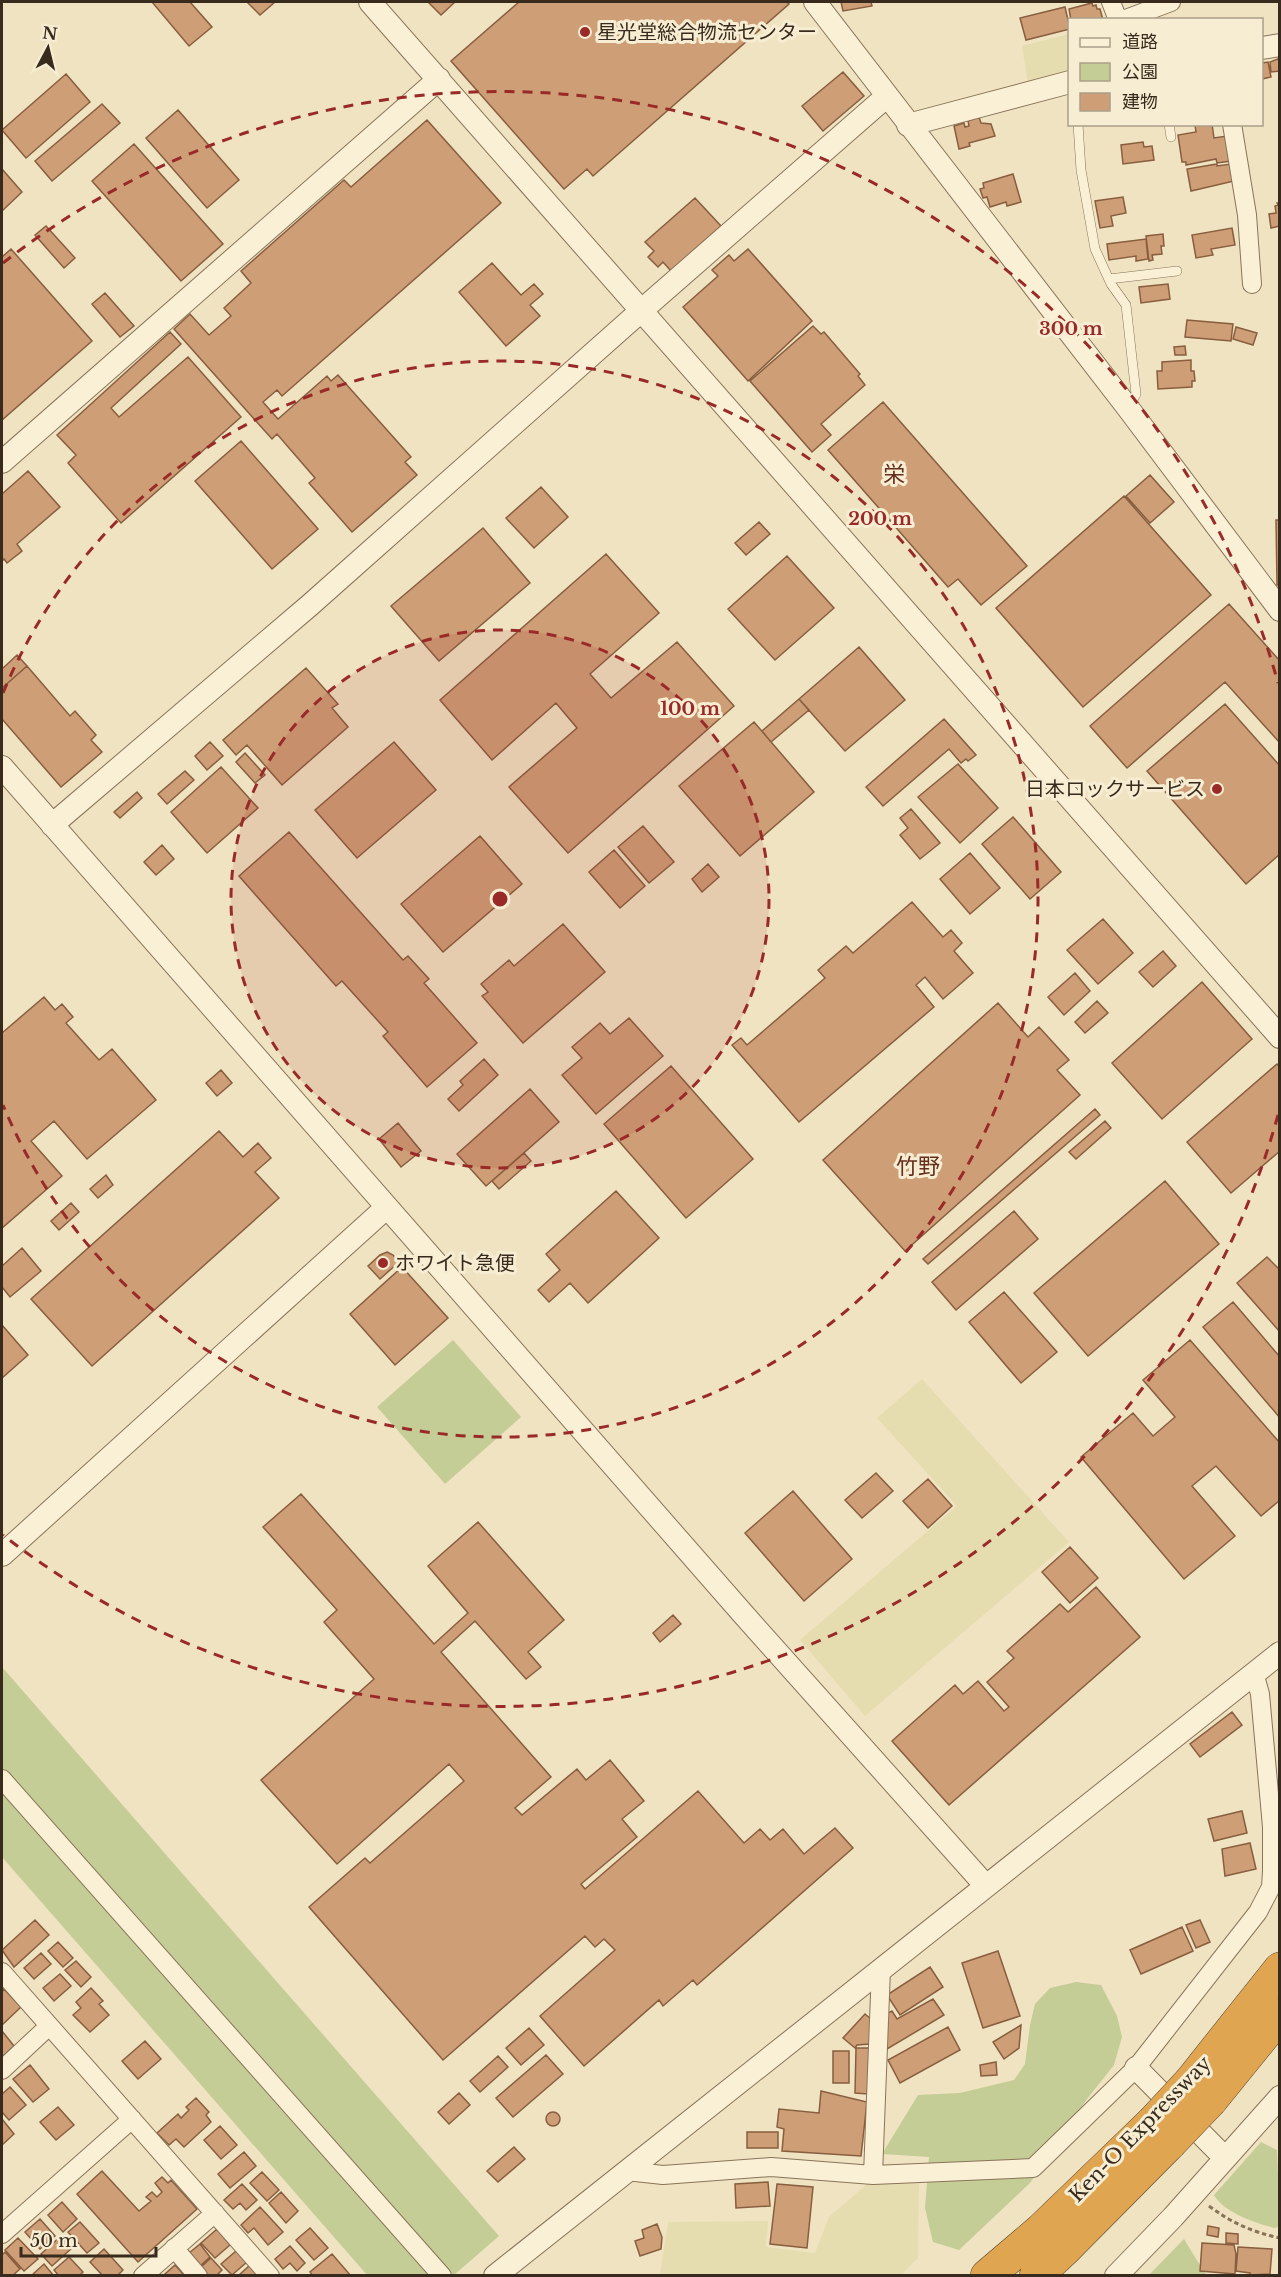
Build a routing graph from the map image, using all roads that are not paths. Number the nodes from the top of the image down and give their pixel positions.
1 (370, 2) edge
2 (815, 2) edge
3 (1111, 2) edge
4 (1171, 2) edge
5 (1117, 18) edge
6 (1128, 18) edge
7 (1280, 45) edge
8 (1263, 48) edge
9 (439, 80) junction
10 (1068, 83) edge
11 (887, 96) junction
12 (908, 125) junction
13 (1078, 126) edge
14 (1169, 126) edge
15 (1232, 126) edge
16 (1171, 137) dead end
17 (1177, 271) dead end
18 (1109, 279) junction
19 (1252, 284) dead end
20 (642, 310) junction
21 (1128, 408) junction
22 (2, 462) edge
23 (1280, 610) edge
24 (2, 767) edge
25 (52, 825) junction
26 (1280, 1037) edge
27 (387, 1207) junction
28 (2, 1555) edge
29 (1280, 1653) edge
30 (1254, 1673) junction
31 (2, 1779) edge
32 (986, 1886) junction
33 (880, 1969) junction
34 (1280, 1969) edge
35 (2, 1972) edge
36 (1280, 2014) edge
37 (49, 2026) junction
38 (1136, 2068) junction
39 (2, 2070) edge
40 (1201, 2091) junction
41 (1280, 2097) edge
42 (132, 2119) junction
43 (1162, 2132) junction
44 (1225, 2158) junction
45 (626, 2171) junction
46 (873, 2175) junction
47 (215, 2213) junction
48 (2, 2234) edge
49 (174, 2248) junction
50 (143, 2276) edge
51 (198, 2276) edge
52 (270, 2276) edge
53 (442, 2276) edge
54 (495, 2276) edge
55 (987, 2276) edge
56 (1036, 2276) edge
57 (1116, 2276) edge

1 - 9 street
2 - 11 street
3 - 5 street
4 - 6 street
7 - 8 street
9 - 20 street
9 - 22 street
10 - 12 street
11 - 12 street
11 - 20 street
12 - 21 street
13 - 18 lane
14 - 16 lane
15 - 19 street
17 - 18 lane
18 - 21 lane
20 - 25 street
20 - 26 street
21 - 23 street
24 - 25 street
25 - 27 street
27 - 28 street
27 - 32 street
29 - 30 street
30 - 32 street
30 - 38 street
31 - 53 street
32 - 33 street
33 - 45 street
33 - 46 street
34 - 40 highway, Ken-O Expressway
35 - 37 street
36 - 40 highway, Ken-O Expressway
37 - 39 street
37 - 42 street
38 - 44 street
38 - 46 street
40 - 43 highway, Ken-O Expressway, bridge
41 - 44 street
42 - 47 street
42 - 48 street
43 - 55 highway, Ken-O Expressway
43 - 56 highway, Ken-O Expressway
44 - 57 street
45 - 46 street
45 - 54 street
47 - 49 street
47 - 52 street
49 - 50 street
49 - 51 street

